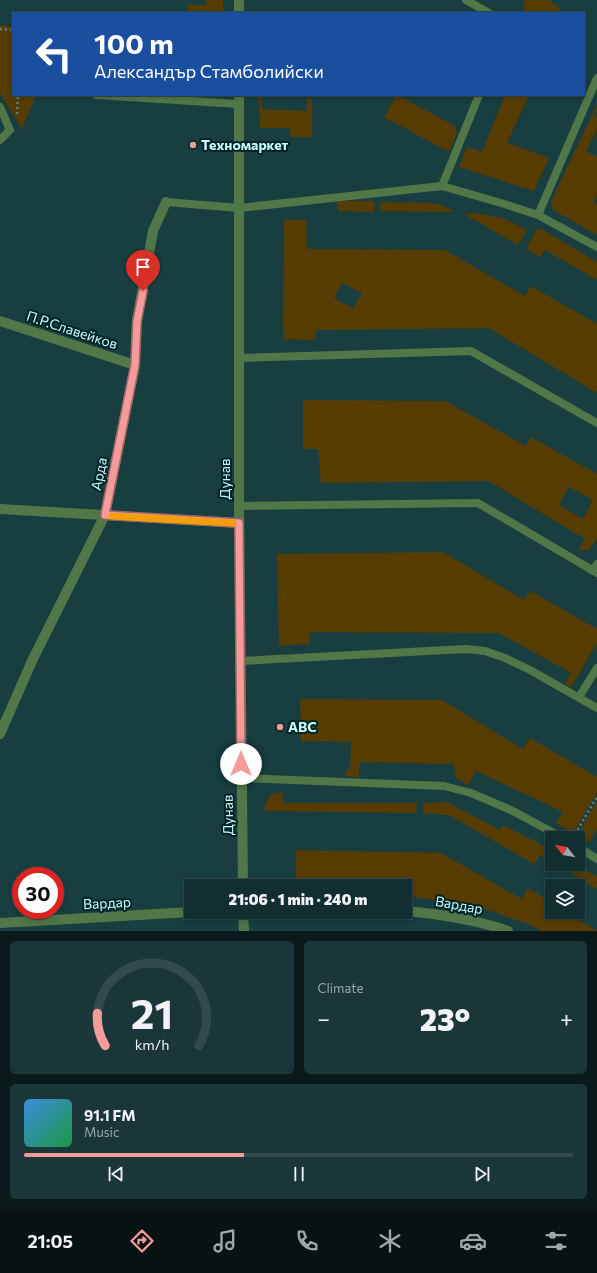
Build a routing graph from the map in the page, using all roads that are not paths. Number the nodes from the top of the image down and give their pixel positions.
1 (239, 0) edge
2 (466, 0) edge
3 (239, 12) edge
4 (487, 12) edge
5 (597, 78) edge
6 (125, 96) edge
7 (479, 96) edge
8 (239, 100) edge
9 (0, 107) edge
10 (0, 140) edge
11 (442, 186) junction
12 (166, 202) joint
13 (239, 208) junction
14 (538, 215) junction
15 (597, 247) edge
16 (0, 321) edge
17 (239, 358) junction
18 (135, 365) junction
19 (597, 423) edge
20 (239, 506) junction
21 (0, 509) edge
22 (105, 515) junction
23 (239, 523) junction
24 (596, 569) edge
25 (241, 661) junction
26 (597, 668) edge
27 (579, 697) junction
28 (597, 708) edge
29 (0, 734) edge
30 (242, 778) junction
31 (549, 831) edge
32 (585, 851) edge
33 (597, 859) edge
34 (243, 879) edge
35 (412, 912) edge
36 (184, 913) edge
37 (243, 919) edge
38 (0, 923) edge
39 (34, 926) edge
40 (244, 931) edge
41 (508, 931) edge

1 - 3 street
2 - 4 lane
5 - 14 lane
6 - 8 lane
7 - 11 lane
8 - 13 street, Дунав
9 - 10 lane
11 - 13 lane
11 - 14 lane
12 - 13 lane
12 - 18 street, Арда
13 - 17 street, Дунав
14 - 15 lane
16 - 18 street, П.Р.Славейков
17 - 19 lane
17 - 20 street, Дунав
18 - 22 street, Арда
20 - 23 street, Дунав
20 - 24 lane
21 - 22 street
22 - 23 street
22 - 29 street, Арда
23 - 25 street, Дунав
25 - 27 lane
25 - 30 street, Дунав
26 - 27 lane
27 - 28 lane
30 - 31 lane
30 - 34 street, Дунав
32 - 33 lane
35 - 41 street, Вардар
36 - 39 street, Вардар
37 - 40 street
38 - 39 street, Вардар

